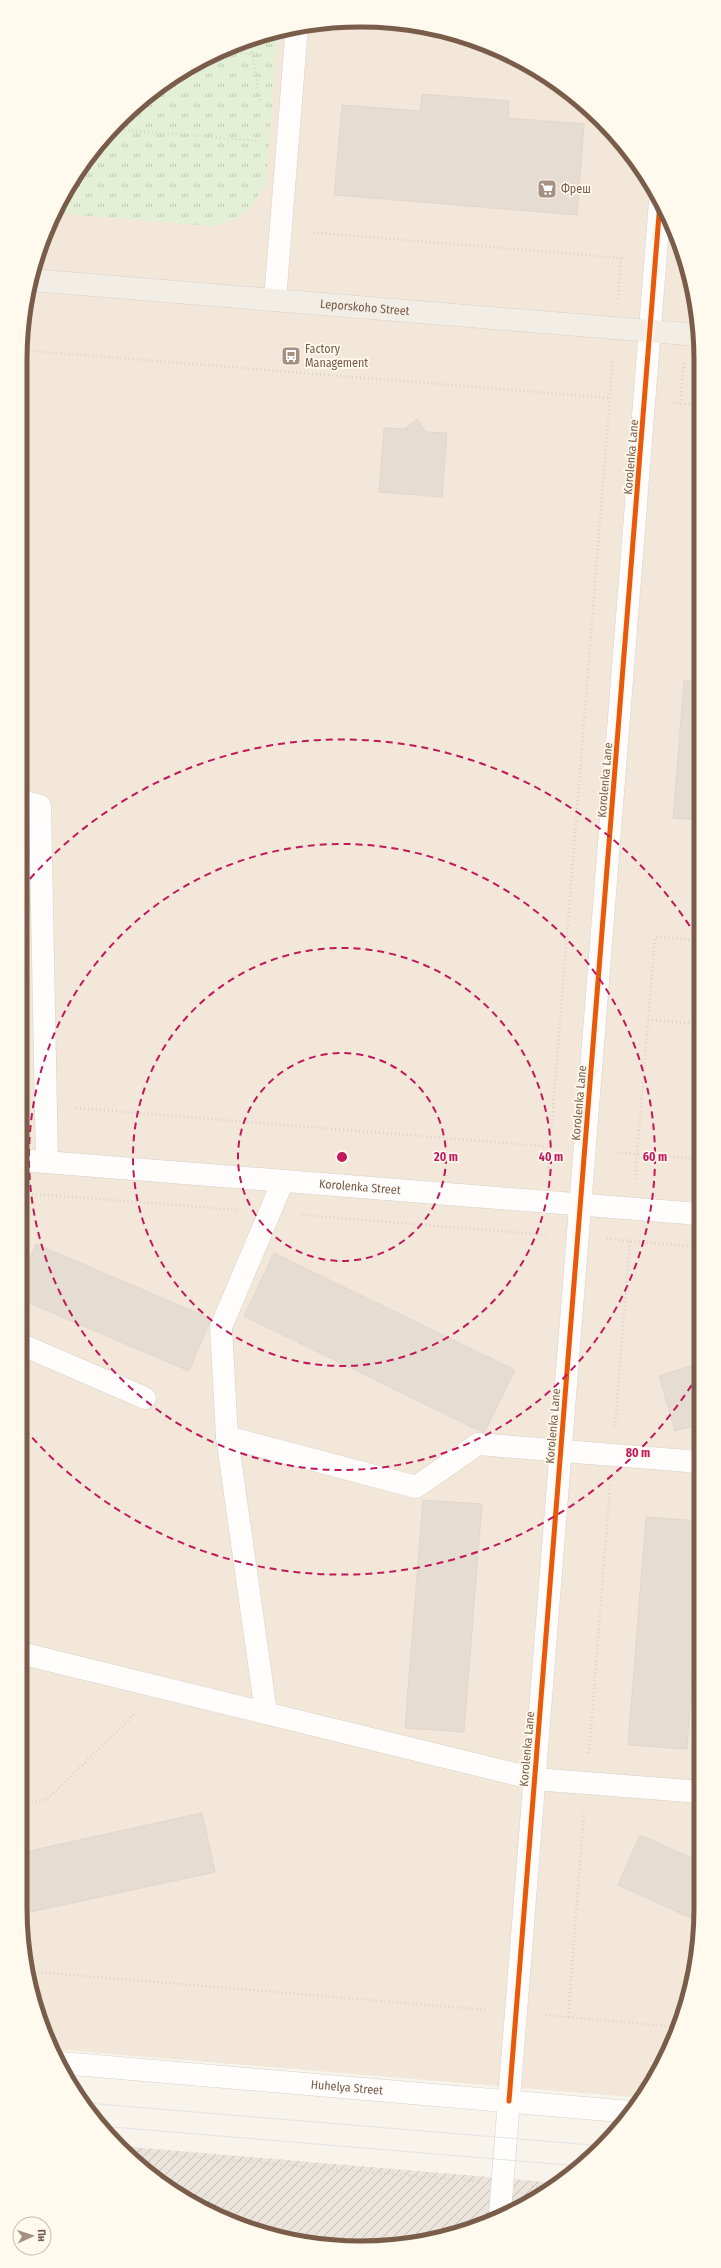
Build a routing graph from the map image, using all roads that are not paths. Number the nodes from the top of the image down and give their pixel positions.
1 (297, 33) edge
2 (659, 212) edge
3 (36, 280) edge
4 (275, 300) junction
5 (651, 331) junction
6 (693, 335) edge
7 (27, 802) edge
8 (27, 1161) edge
9 (47, 1162) junction
10 (283, 1181) junction
11 (581, 1205) junction
12 (694, 1214) edge
13 (27, 1347) edge
14 (145, 1398) dead end
15 (227, 1437) junction
16 (561, 1451) junction
17 (694, 1462) edge
18 (27, 1654) edge
19 (266, 1713) junction
20 (535, 1779) junction
21 (694, 1791) edge
22 (66, 2063) edge
23 (509, 2101) junction
24 (625, 2111) edge
25 (500, 2211) edge

1 - 4 street
2 - 5 street, Korolenka Lane
3 - 4 main road, Leporskoho Street
4 - 5 main road, Leporskoho Street
5 - 6 main road, Leporskoho Street
5 - 11 street, Korolenka Lane
7 - 9 street
8 - 9 street, Korolenka Street
9 - 10 street, Korolenka Street
10 - 11 street, Korolenka Street
10 - 15 street
11 - 12 street, Korolenka Street
11 - 16 street, Korolenka Lane
13 - 14 street
15 - 16 street
15 - 19 street
16 - 17 street
16 - 20 street, Korolenka Lane
18 - 19 street
19 - 20 street
20 - 21 street
20 - 23 street, Korolenka Lane
22 - 23 street, Huhelya Street
23 - 24 street, Huhelya Street
23 - 25 street, Korolenka Lane

